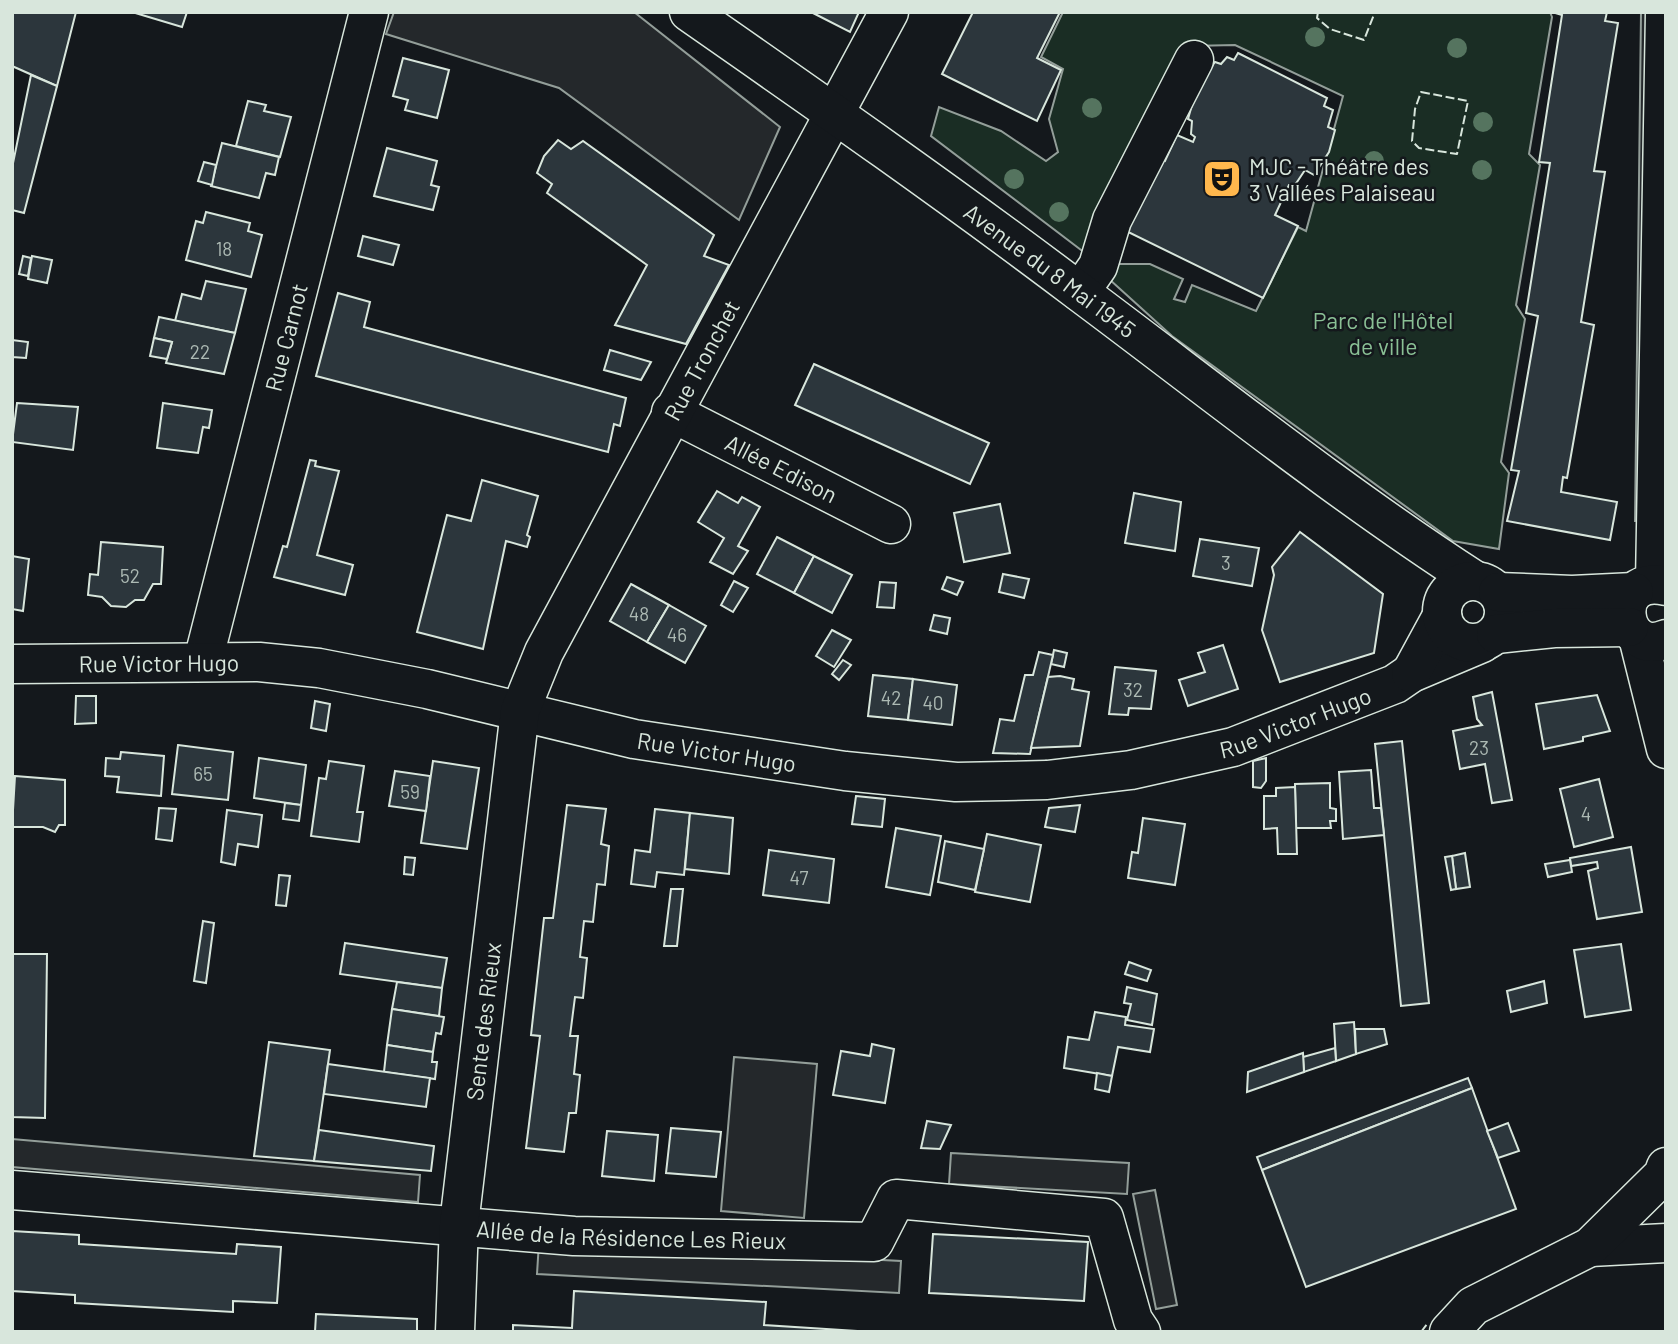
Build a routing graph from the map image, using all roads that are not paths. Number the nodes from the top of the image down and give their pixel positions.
1 (369, 12) edge
2 (689, 12) edge
3 (889, 12) edge
4 (1665, 12) edge
5 (1194, 60) dead end
6 (1665, 77) edge
7 (836, 114) junction
8 (1080, 292) junction
9 (671, 412) junction
10 (891, 524) dead end
11 (1465, 597) junction
12 (1650, 615) edge
13 (1489, 638) junction
14 (203, 661) junction
15 (12, 664) edge
16 (1411, 673) junction
17 (520, 711) junction
18 (1666, 749) edge
19 (1665, 1172) edge
20 (12, 1190) edge
21 (459, 1224) junction
22 (1666, 1243) edge
23 (1590, 1247) junction
24 (455, 1332) edge
25 (1142, 1332) edge
26 (1449, 1332) edge

1 - 14 street, Rue Carnot
2 - 7 street, Avenue du 8 Mai 1945
3 - 7 street, Rue Tronchet
4 - 6 street
5 - 8 street
6 - 12 street
7 - 8 street, Avenue du 8 Mai 1945
7 - 9 street, Rue Tronchet
8 - 11 street, Avenue du 8 Mai 1945
9 - 10 street, Allée Edison
9 - 17 street, Rue Tronchet
11 - 12 street
11 - 13 street
11 - 13 street
11 - 16 street
12 - 13 street, Rue Victor Hugo
12 - 18 street
13 - 16 street, Rue Victor Hugo
14 - 15 street, Rue Victor Hugo
14 - 17 street, Rue Victor Hugo
16 - 17 street, Rue Victor Hugo
17 - 21 street, Sente des Rieux
19 - 23 street
20 - 21 street, Allée de la Résidence Les Rieux
21 - 24 street, Sente des Rieux
21 - 25 street, Allée de la Résidence Les Rieux
22 - 23 street
23 - 26 street

